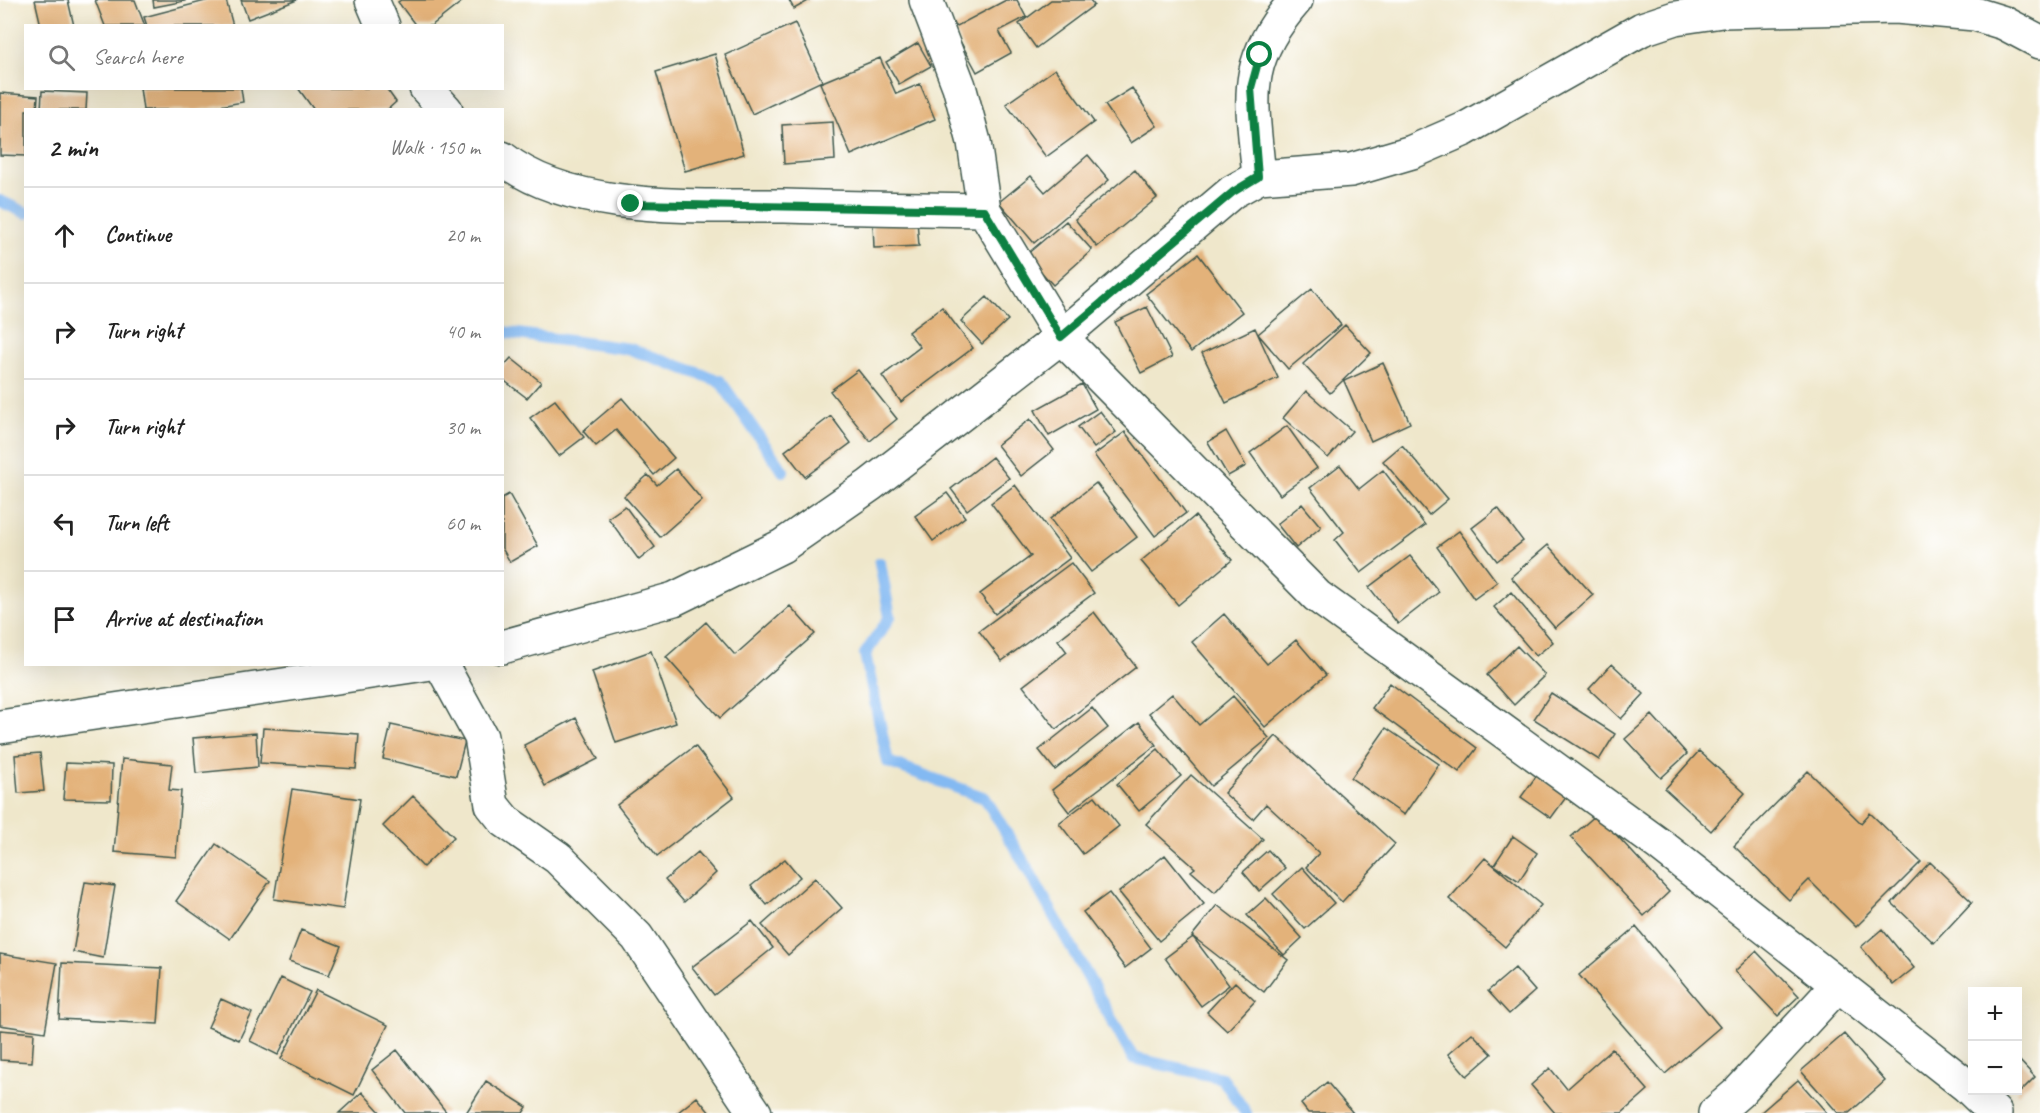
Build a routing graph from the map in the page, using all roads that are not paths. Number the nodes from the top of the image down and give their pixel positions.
1 (372, 0) edge
2 (926, 0) edge
3 (1296, 0) edge
4 (382, 24) edge
5 (2040, 42) edge
6 (428, 90) edge
7 (444, 108) edge
8 (504, 160) edge
9 (1258, 177) junction
10 (984, 210) junction
11 (1061, 337) junction
12 (504, 646) edge
13 (412, 666) edge
14 (442, 666) edge
15 (0, 727) edge
16 (1838, 985) junction
17 (755, 1113) edge
18 (1715, 1113) edge
19 (1995, 1113) edge

1 - 4 street
2 - 10 street
3 - 9 street
5 - 9 street
6 - 7 street
8 - 10 street
9 - 11 street
10 - 11 street
11 - 12 street
11 - 16 street
13 - 15 street
14 - 17 street
16 - 18 street
16 - 19 street

